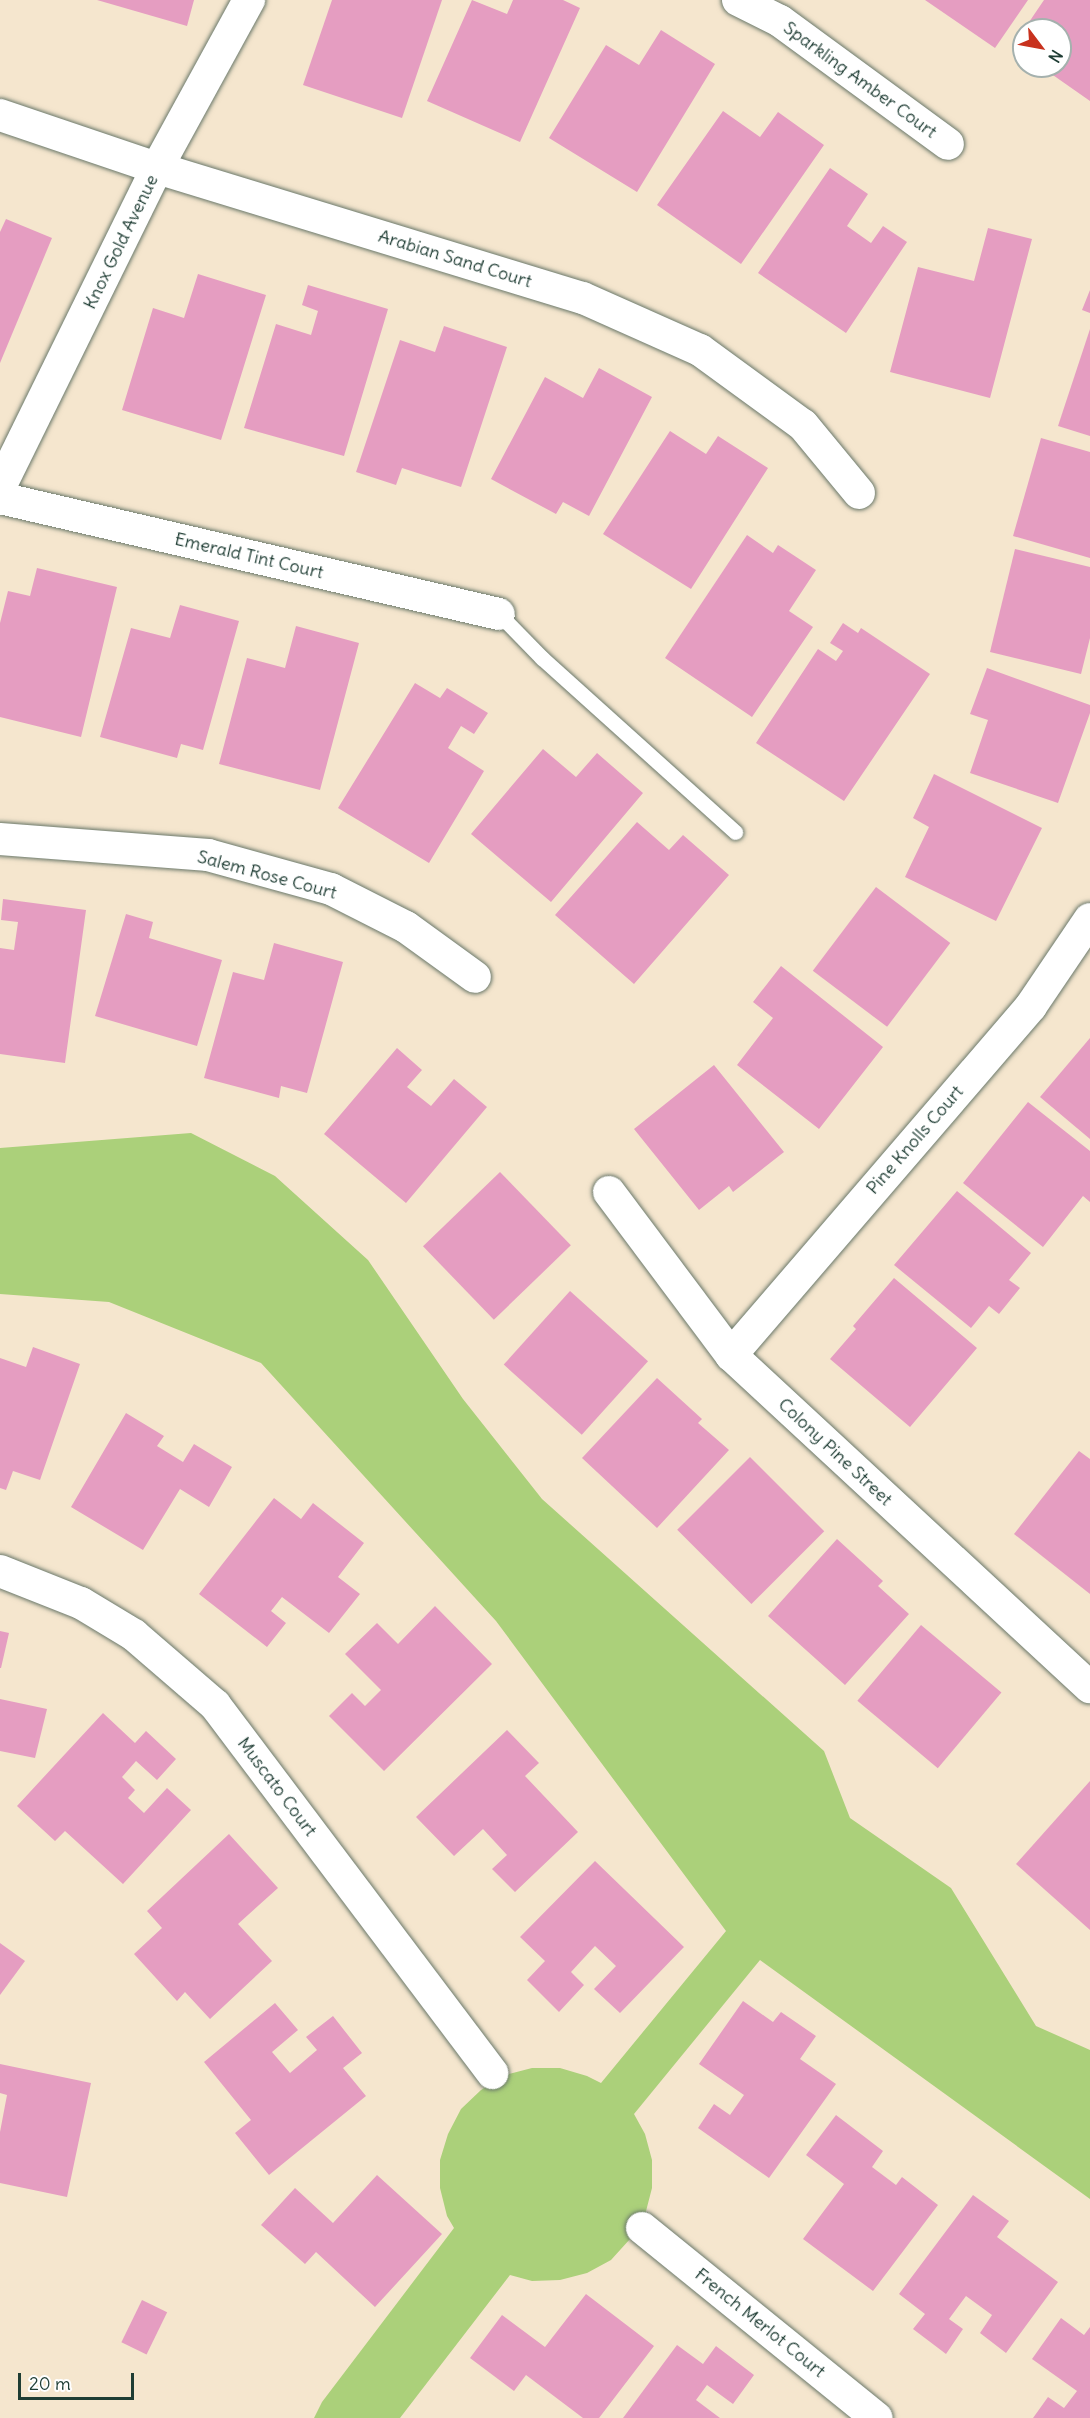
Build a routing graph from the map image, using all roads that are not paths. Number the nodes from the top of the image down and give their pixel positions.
1 (249, 0) edge
2 (738, 0) edge
3 (0, 115) edge
4 (948, 144) dead end
5 (157, 168) junction
6 (0, 487) edge
7 (858, 493) dead end
8 (0, 498) edge
9 (499, 614) joint
10 (735, 832) dead end
11 (0, 839) edge
12 (1090, 919) edge
13 (475, 977) dead end
14 (609, 1192) dead end
15 (731, 1355) junction
16 (0, 1571) edge
17 (1090, 1687) edge
18 (492, 2073) dead end
19 (642, 2228) dead end
20 (877, 2418) edge

1 - 5 street, Knox Gold Avenue
2 - 4 street, Sparkling Amber Court
3 - 5 street, Arabian Sand Court
5 - 6 street, Knox Gold Avenue
5 - 7 street, Arabian Sand Court
8 - 9 street, Emerald Tint Court
9 - 10 lane
11 - 13 street, Salem Rose Court
12 - 15 street, Pine Knolls Court
14 - 15 street, Colony Pine Street
15 - 17 street, Colony Pine Street
16 - 18 street, Muscato Court
19 - 20 street, French Merlot Court

